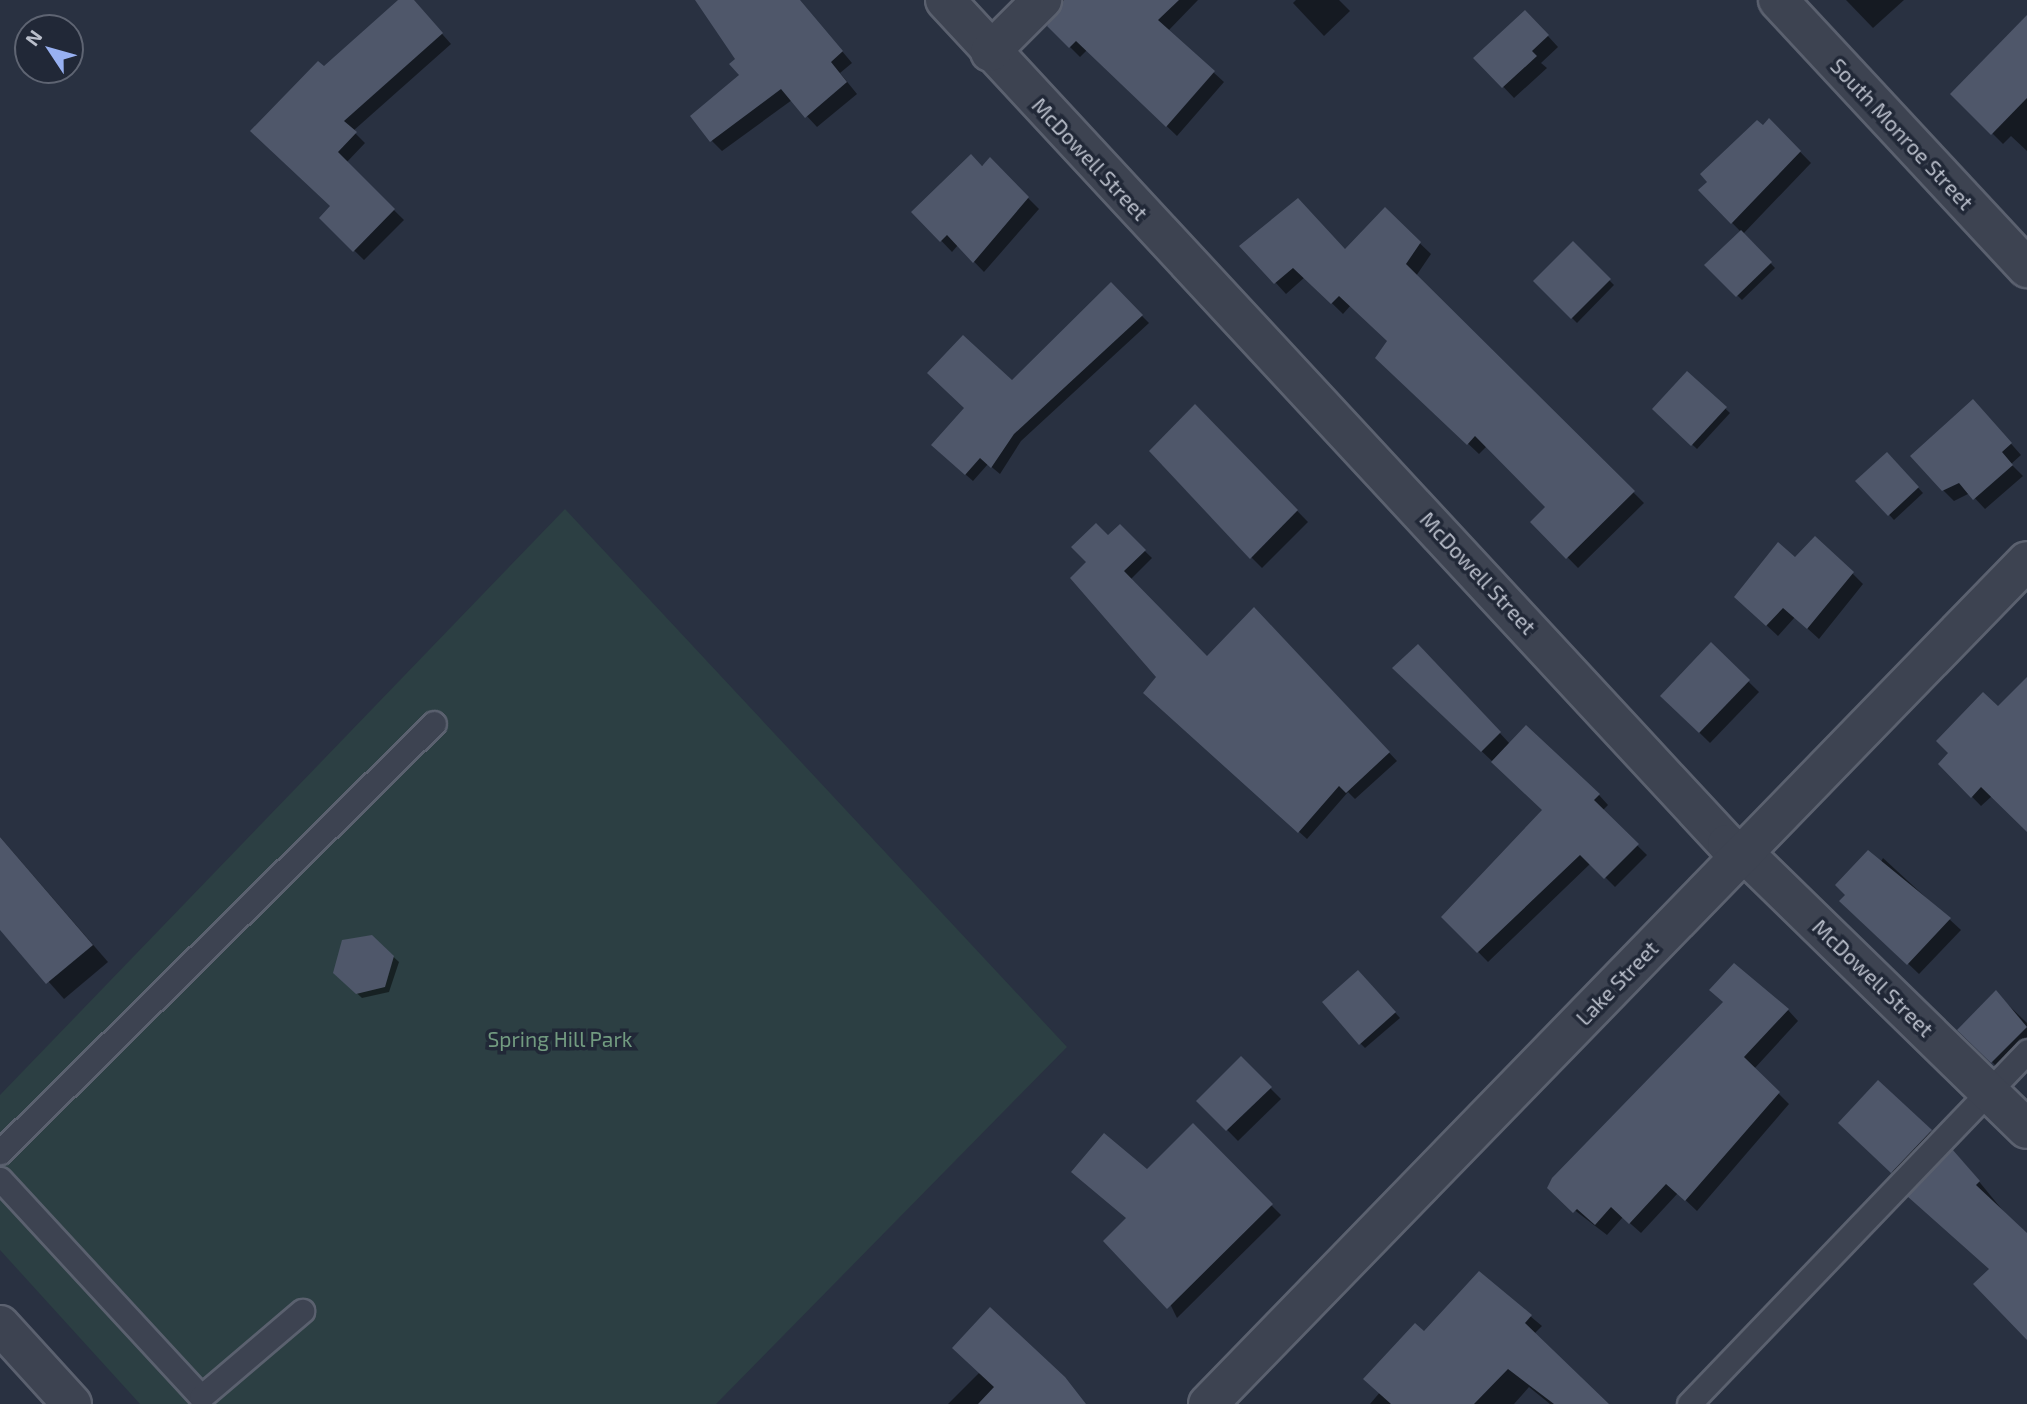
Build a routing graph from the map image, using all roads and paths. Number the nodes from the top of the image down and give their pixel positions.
1 (945, 0) edge
2 (1042, 0) edge
3 (1778, 0) edge
4 (990, 52) junction
5 (2027, 268) edge
6 (2027, 561) edge
7 (434, 723) dead end
8 (1744, 853) junction
9 (2027, 1051) edge
10 (1989, 1091) junction
11 (2027, 1129) edge
12 (0, 1152) edge
13 (0, 1179) edge
14 (302, 1311) dead end
15 (0, 1325) edge
16 (201, 1401) edge
17 (72, 1404) edge
18 (1208, 1404) edge
19 (1689, 1404) edge

1 - 4 street, McDowell Street
2 - 4 street
3 - 5 street, South Monroe Street
4 - 8 street, McDowell Street
6 - 8 street, Lake Street
7 - 12 lane
8 - 10 street, McDowell Street
8 - 18 street, Lake Street
9 - 10 lane
10 - 11 street, McDowell Street
10 - 19 lane
13 - 16 lane
14 - 16 lane
15 - 17 street

